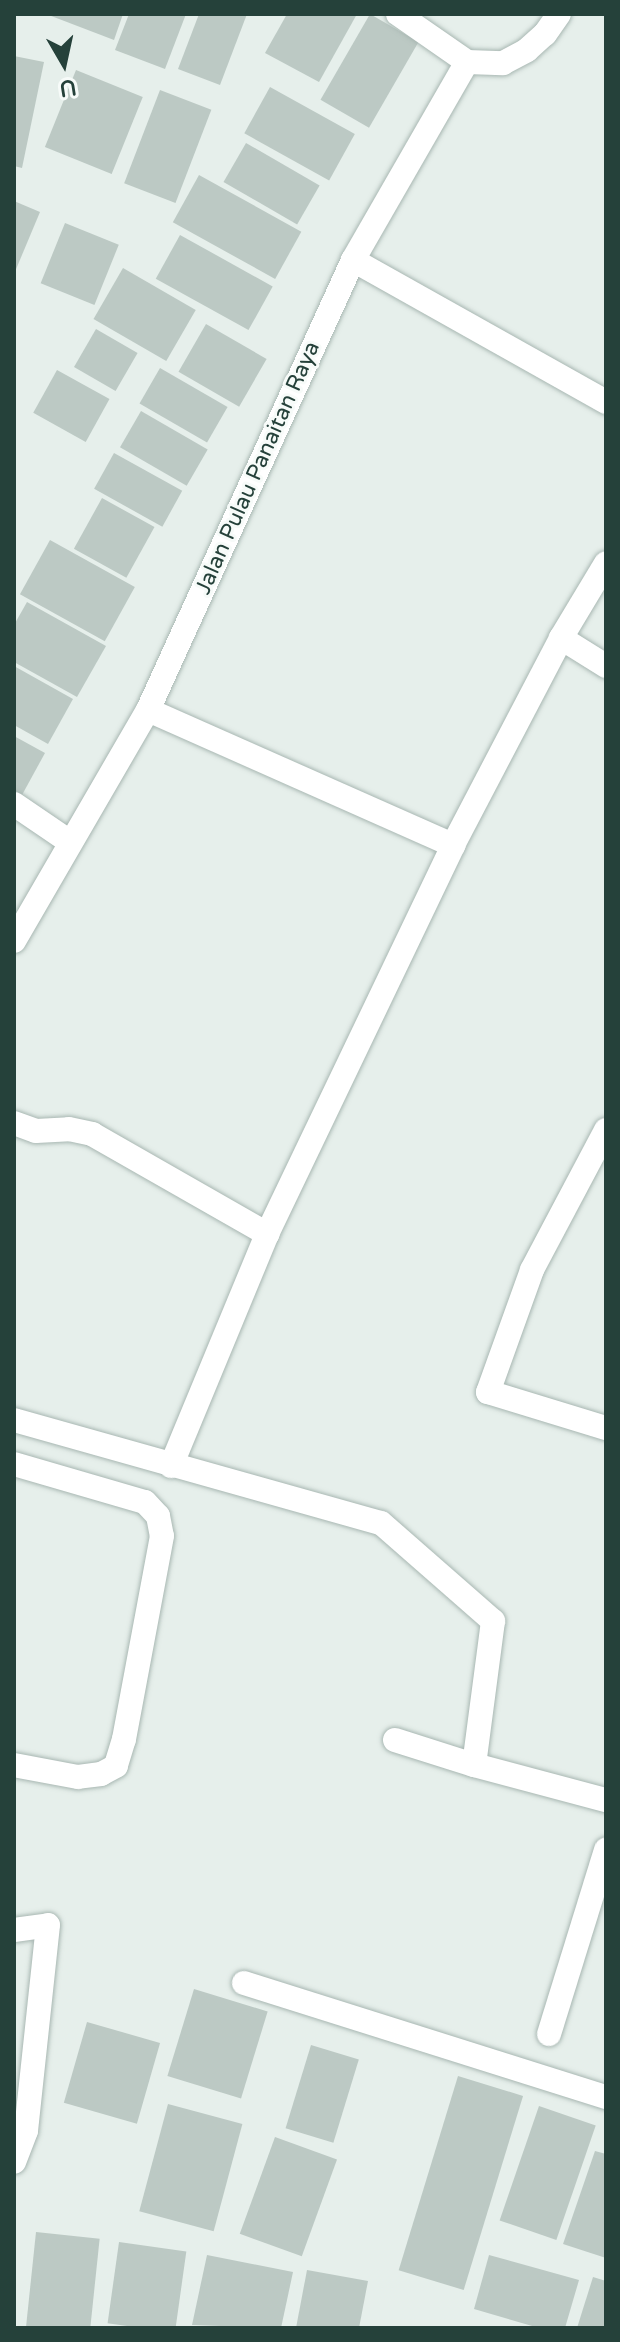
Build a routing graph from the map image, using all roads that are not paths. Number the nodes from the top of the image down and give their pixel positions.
1 (559, 14) edge
2 (410, 17) edge
3 (467, 62) junction
4 (353, 260) junction
5 (606, 402) edge
6 (606, 563) edge
7 (561, 638) junction
8 (606, 666) edge
9 (148, 710) junction
10 (14, 804) edge
11 (70, 842) junction
12 (453, 845) junction
13 (14, 941) edge
14 (14, 1123) edge
15 (606, 1130) edge
16 (267, 1234) junction
17 (14, 1420) edge
18 (606, 1428) edge
19 (14, 1464) edge
20 (171, 1466) junction
21 (395, 1740) dead end
22 (14, 1765) edge
23 (474, 1765) junction
24 (606, 1800) edge
25 (606, 1850) edge
26 (14, 1930) edge
27 (244, 1983) dead end
28 (549, 2034) dead end
29 (606, 2097) edge
30 (14, 2162) edge

1 - 3 street
2 - 3 street
3 - 4 street, Jalan Pulau Panaitan Raya
4 - 5 street
4 - 9 street, Jalan Pulau Panaitan Raya
6 - 7 street
7 - 8 street
7 - 12 street
9 - 11 street, Jalan Pulau Panaitan Raya
9 - 12 street
10 - 11 street
11 - 13 street, Jalan Pulau Panaitan Raya
12 - 16 street
14 - 16 street
15 - 18 street
16 - 20 street
17 - 20 street
19 - 22 street
20 - 23 street
21 - 23 street
23 - 24 street
25 - 28 street
26 - 30 street
27 - 29 street

